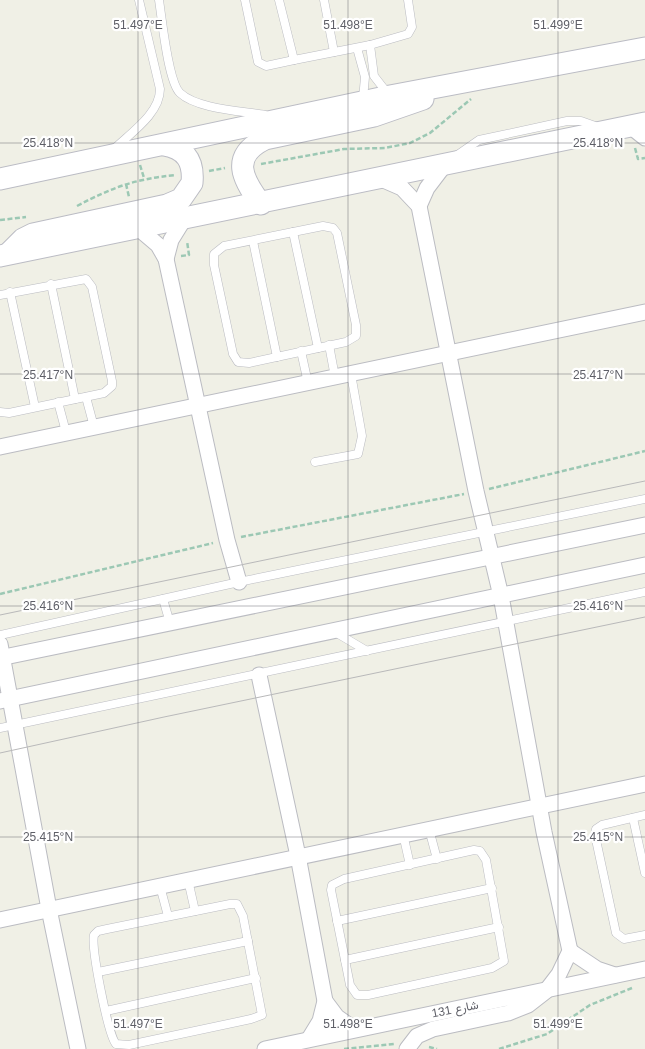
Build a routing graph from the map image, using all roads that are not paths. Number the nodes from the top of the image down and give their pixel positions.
1 (139, 0) edge
2 (159, 0) edge
3 (245, 0) edge
4 (279, 0) edge
5 (324, 0) edge
6 (408, 0) edge
7 (370, 45) junction
8 (357, 48) junction
9 (645, 48) edge
10 (334, 52) junction
11 (294, 60) junction
12 (449, 84) junction
13 (390, 96) junction
14 (362, 102) junction
15 (285, 119) junction
16 (640, 129) edge
17 (164, 145) junction
18 (107, 157) junction
19 (446, 163) junction
20 (379, 178) junction
21 (0, 179) edge
22 (261, 204) junction
23 (419, 206) junction
24 (184, 219) junction
25 (138, 228) junction
26 (293, 232) junction
27 (253, 241) junction
28 (4, 255) edge
29 (166, 259) junction
30 (51, 284) junction
31 (10, 292) junction
32 (0, 294) edge
33 (645, 312) edge
34 (329, 346) junction
35 (318, 348) junction
36 (301, 352) junction
37 (450, 354) junction
38 (277, 356) junction
39 (351, 374) junction
40 (335, 377) junction
41 (308, 383) junction
42 (86, 397) junction
43 (75, 399) junction
44 (58, 402) junction
45 (198, 405) junction
46 (35, 407) junction
47 (0, 412) edge
48 (94, 427) junction
49 (66, 432) junction
50 (0, 447) edge
51 (315, 462) dead end
52 (645, 498) edge
53 (645, 525) edge
54 (485, 532) junction
55 (490, 556) junction
56 (645, 565) edge
57 (239, 582) junction
58 (645, 592) edge
59 (501, 596) junction
60 (163, 599) junction
61 (506, 621) junction
62 (170, 623) junction
63 (333, 632) junction
64 (0, 635) edge
65 (367, 651) junction
66 (1, 653) edge
67 (258, 675) junction
68 (5, 699) edge
69 (16, 724) junction
70 (0, 728) edge
71 (645, 784) edge
72 (540, 806) junction
73 (645, 815) edge
74 (634, 818) junction
75 (429, 829) junction
76 (403, 834) junction
77 (298, 856) junction
78 (437, 859) junction
79 (410, 865) junction
80 (645, 873) edge
81 (188, 880) junction
82 (160, 886) junction
83 (492, 888) junction
84 (49, 909) junction
85 (196, 911) junction
86 (168, 916) junction
87 (0, 920) edge
88 (337, 920) junction
89 (499, 927) junction
90 (645, 935) edge
91 (248, 941) junction
92 (570, 951) junction
93 (345, 960) junction
94 (645, 969) edge
95 (98, 972) junction
96 (615, 975) junction
97 (256, 978) junction
98 (546, 991) junction
99 (324, 1002) junction
100 (106, 1011) junction
101 (354, 1030) junction
102 (308, 1040) junction
103 (408, 1046) edge
104 (78, 1049) edge
105 (265, 1049) edge

1 - 18 lane
2 - 15 lane
3 - 11 lane
4 - 11 lane
5 - 10 lane
6 - 7 lane
7 - 8 lane
7 - 13 lane
8 - 10 lane
8 - 14 lane
9 - 12 street
10 - 11 lane
12 - 13 street
12 - 22 street
13 - 14 street
14 - 15 street
15 - 17 street
16 - 19 street
17 - 18 street
17 - 28 street
18 - 21 street
19 - 20 street
19 - 23 street
20 - 22 street
20 - 23 street
22 - 24 street
23 - 37 street
24 - 25 street
24 - 29 street
25 - 28 street
25 - 29 street
26 - 27 lane
26 - 34 lane
26 - 35 lane
27 - 38 lane
27 - 38 lane
29 - 45 street
30 - 31 lane
30 - 42 lane
30 - 43 lane
31 - 32 lane
31 - 46 lane
33 - 37 street
34 - 35 lane
34 - 40 lane
35 - 36 lane
36 - 38 lane
36 - 41 lane
37 - 39 street
37 - 54 street
39 - 40 street
39 - 51 lane
40 - 41 street
41 - 45 street
42 - 43 lane
42 - 48 lane
43 - 44 lane
44 - 46 lane
44 - 49 lane
45 - 48 street
45 - 57 street
46 - 47 lane
48 - 49 street
49 - 50 street
52 - 54 lane
53 - 55 street
54 - 55 street
54 - 57 lane
55 - 59 street
55 - 62 street
56 - 59 street
57 - 60 lane
58 - 61 lane
59 - 61 street
59 - 63 street
60 - 62 lane
60 - 64 lane
61 - 65 lane
61 - 72 street
62 - 66 street
63 - 65 lane
63 - 68 street
65 - 67 lane
66 - 68 street
67 - 69 lane
67 - 77 street
68 - 69 street
69 - 70 lane
69 - 84 street
71 - 72 street
72 - 75 street
72 - 92 street
73 - 74 lane
74 - 80 lane
74 - 90 lane
75 - 76 street
75 - 78 lane
76 - 77 street
76 - 79 lane
77 - 81 street
77 - 99 street
78 - 79 lane
78 - 83 lane
79 - 88 lane
81 - 82 street
81 - 85 lane
82 - 84 street
82 - 86 lane
83 - 88 lane
83 - 89 lane
84 - 87 street
84 - 104 street
85 - 86 lane
85 - 91 lane
86 - 95 lane
88 - 93 lane
89 - 93 lane
89 - 93 lane
91 - 95 lane
91 - 97 lane
92 - 96 street
92 - 98 street
94 - 96 street, شارع 131
95 - 100 lane
96 - 98 street, شارع 131
97 - 100 lane
97 - 100 lane
98 - 101 street, شارع 131
98 - 103 street
99 - 101 street
99 - 102 street
101 - 102 street, شارع 131
102 - 105 street, شارع 131

